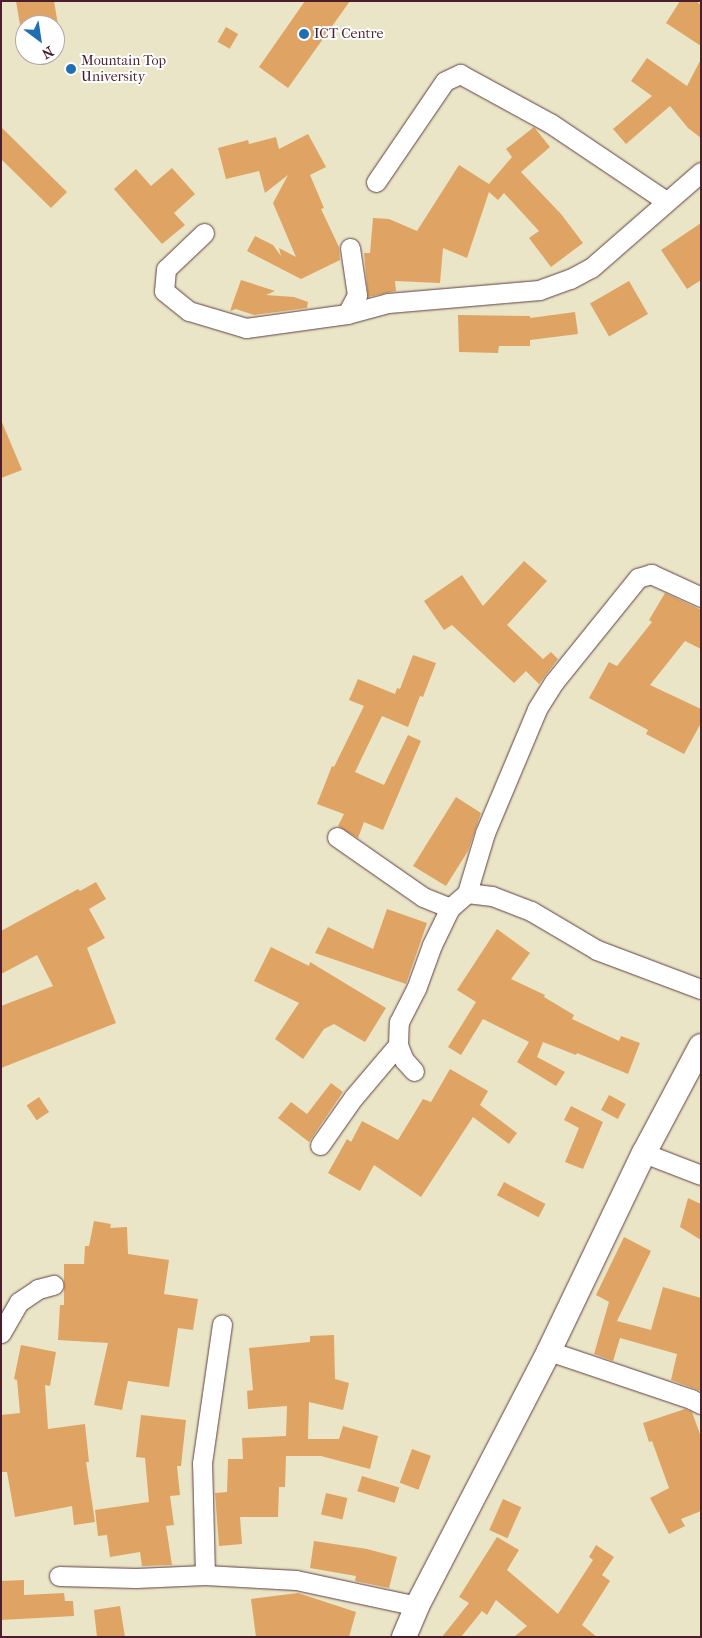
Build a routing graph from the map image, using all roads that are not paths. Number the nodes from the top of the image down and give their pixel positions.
1 (701, 172) edge
2 (376, 182) dead end
3 (666, 201) junction
4 (204, 233) dead end
5 (350, 248) dead end
6 (347, 314) junction
7 (701, 597) edge
8 (337, 837) dead end
9 (467, 892) junction
10 (450, 908) junction
11 (701, 989) edge
12 (398, 1045) junction
13 (701, 1046) edge
14 (414, 1071) dead end
15 (320, 1145) dead end
16 (644, 1153) junction
17 (701, 1175) edge
18 (53, 1285) dead end
19 (222, 1324) dead end
20 (1, 1333) edge
21 (549, 1351) junction
22 (701, 1404) edge
23 (205, 1575) junction
24 (59, 1576) dead end
25 (417, 1606) junction
26 (404, 1637) edge

1 - 3 street
2 - 3 street
3 - 6 street
4 - 6 street
5 - 6 street
7 - 9 street
8 - 10 street
9 - 10 street
9 - 11 street
10 - 12 street
12 - 14 street
12 - 15 street
13 - 16 street
16 - 17 street
16 - 21 street
18 - 20 street
19 - 23 street
21 - 22 street
21 - 25 street
23 - 24 street
23 - 25 street
25 - 26 street

